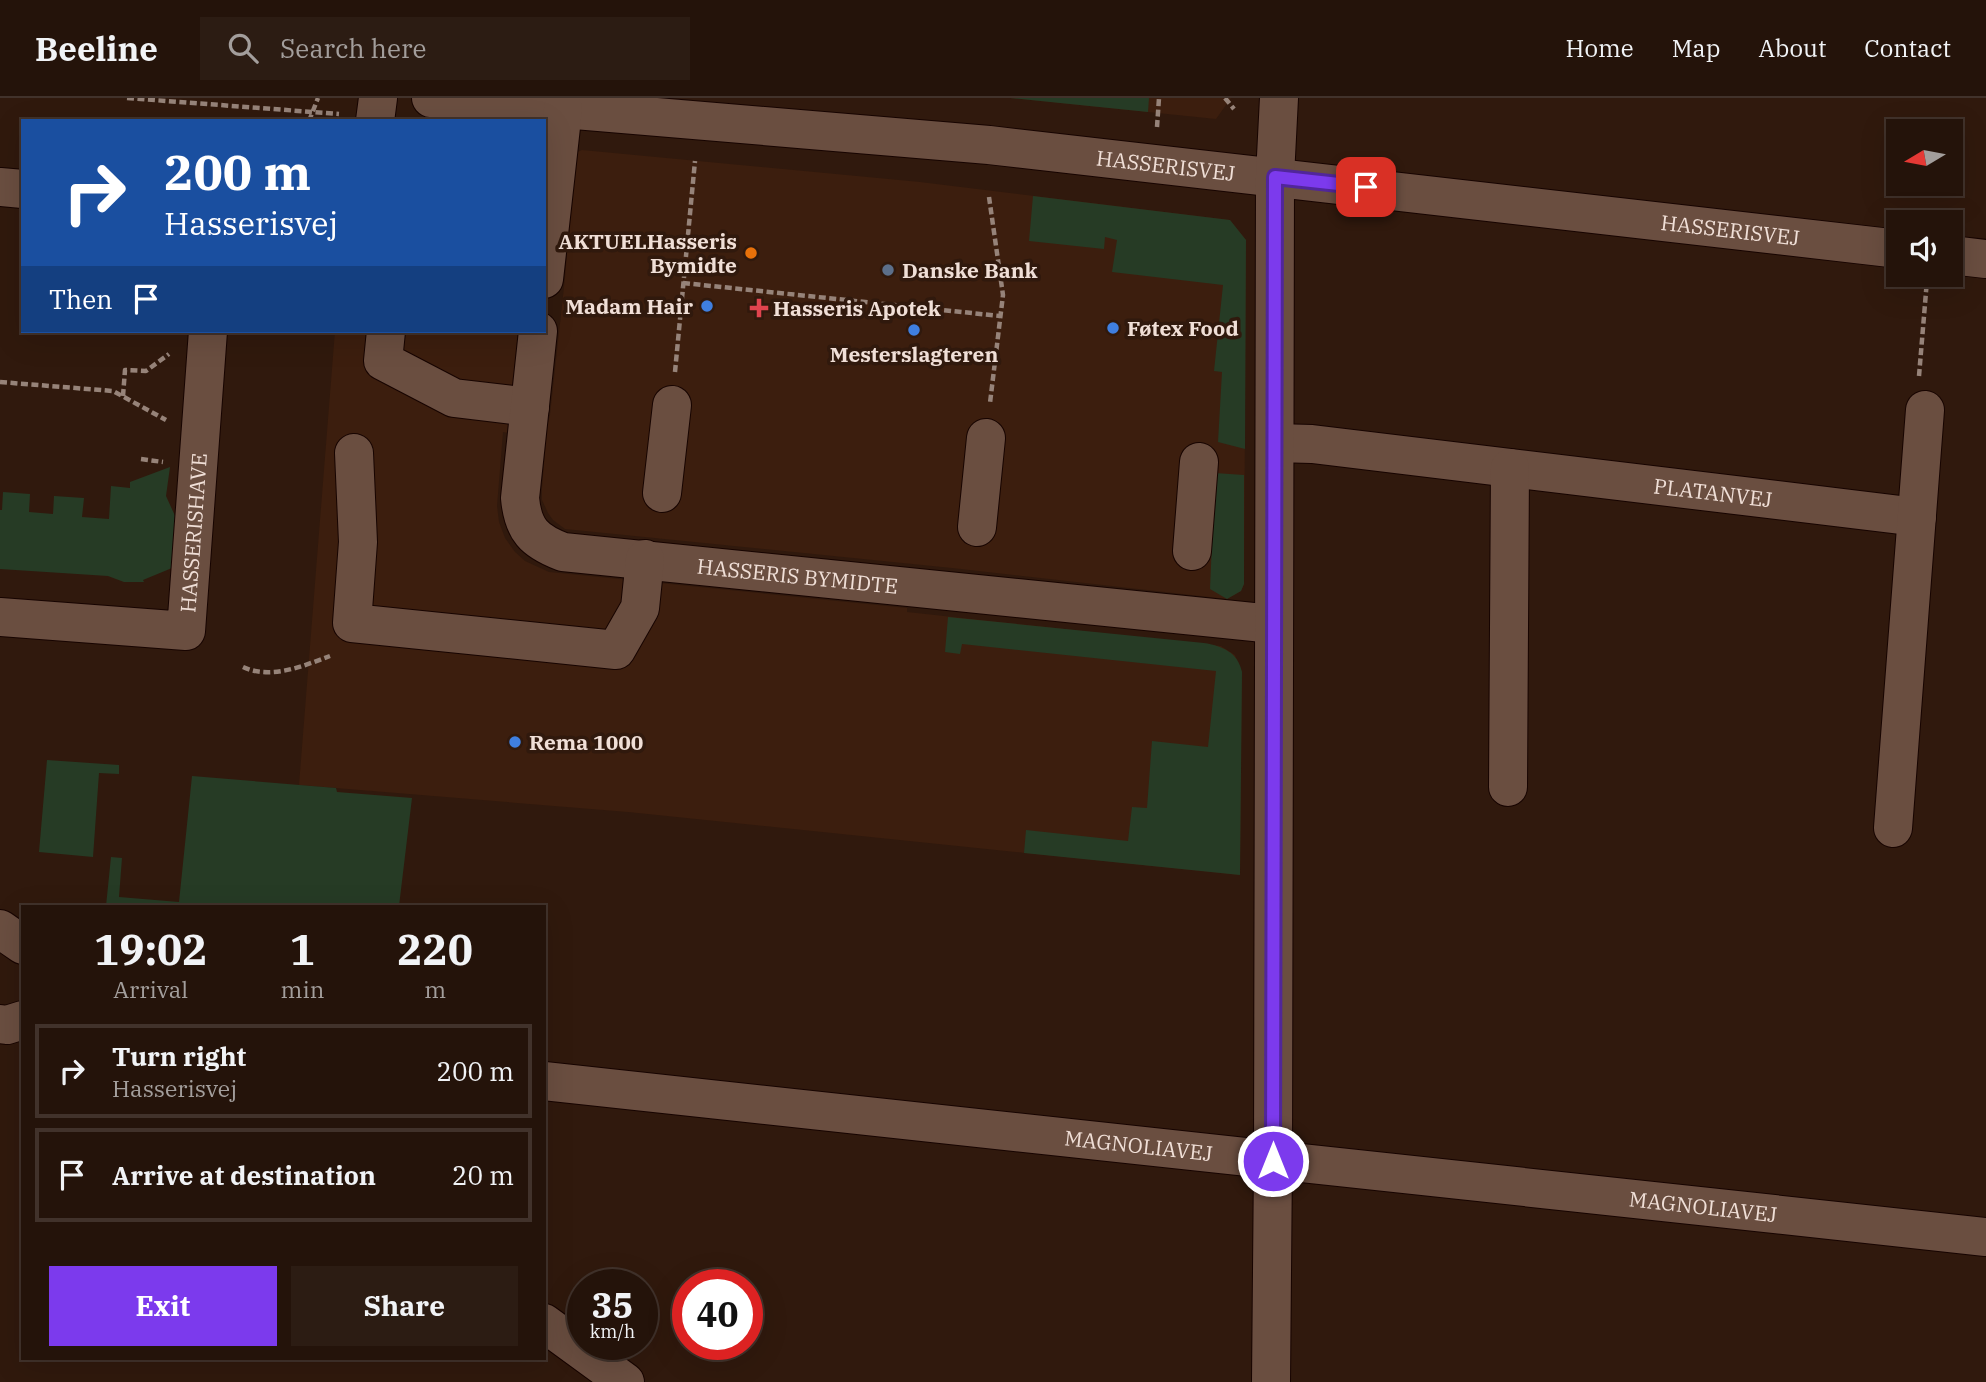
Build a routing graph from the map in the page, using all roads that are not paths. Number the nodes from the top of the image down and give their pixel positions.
1 (431, 98) edge
2 (1279, 98) edge
3 (563, 109) junction
4 (1275, 177) junction
5 (0, 187) edge
6 (21, 189) edge
7 (548, 218) edge
8 (546, 248) edge
9 (1886, 248) edge
10 (1986, 259) edge
11 (1963, 264) edge
12 (386, 333) edge
13 (538, 333) edge
14 (193, 339) edge
15 (672, 405) road end
16 (530, 407) junction
17 (1925, 410) road end
18 (986, 438) road end
19 (1275, 443) junction
20 (354, 453) dead end
21 (1199, 462) dead end
22 (1510, 468) junction
23 (663, 493) dead end
24 (1917, 517) junction
25 (977, 527) dead end
26 (1192, 551) dead end
27 (645, 559) junction
28 (0, 617) edge
29 (1274, 624) junction
30 (1508, 787) dead end
31 (1893, 828) dead end
32 (0, 929) edge
33 (21, 944) edge
34 (21, 1021) edge
35 (0, 1024) edge
36 (546, 1081) edge
37 (1273, 1161) junction
38 (1986, 1237) edge
39 (546, 1324) edge
40 (625, 1382) edge
41 (1271, 1382) edge

1 - 3 street, HASSERISVEJ
2 - 4 street
3 - 4 street, HASSERISVEJ
3 - 7 street
4 - 9 street, HASSERISVEJ
4 - 19 street
5 - 6 street
7 - 8 street
10 - 11 street
12 - 16 street
13 - 16 street, HASSERIS BYMIDTE
14 - 28 street, HASSERISHAVE
15 - 23 street
16 - 27 street, HASSERIS BYMIDTE
17 - 24 street
18 - 25 street
19 - 22 street, PLATANVEJ
19 - 29 street
20 - 27 street
21 - 26 street
22 - 24 street, PLATANVEJ
22 - 30 street
24 - 31 street
27 - 29 street, HASSERIS BYMIDTE
29 - 37 street
32 - 33 street
34 - 35 street
36 - 37 street, MAGNOLIAVEJ
37 - 38 street, MAGNOLIAVEJ
37 - 41 street
39 - 40 street

